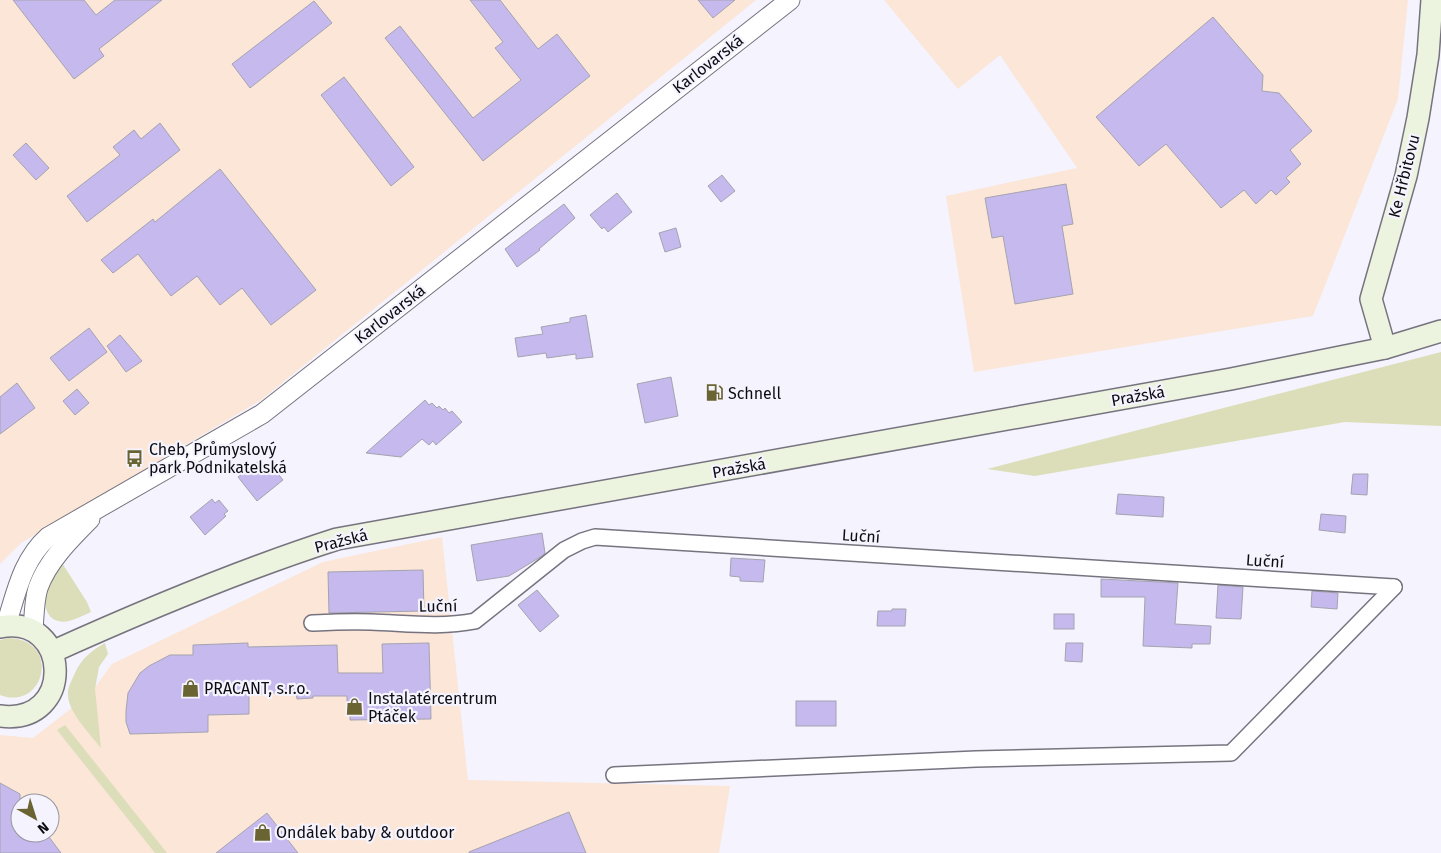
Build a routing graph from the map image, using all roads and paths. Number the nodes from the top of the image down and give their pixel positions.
1 (790, 0) edge
2 (1432, 0) edge
3 (1441, 331) edge
4 (1384, 348) junction
5 (112, 501) junction
6 (312, 623) dead end
7 (3, 626) edge
8 (33, 631) junction
9 (52, 652) junction
10 (0, 716) edge
11 (614, 776) dead end

1 - 5 street, Karlovarská
2 - 4 main road, Ke Hřbitovu
3 - 4 main road, Pražská
4 - 9 main road, Pražská
5 - 7 street, Karlovarská
5 - 8 street
6 - 11 street, Luční
7 - 8 main road
8 - 9 main road
9 - 10 main road

